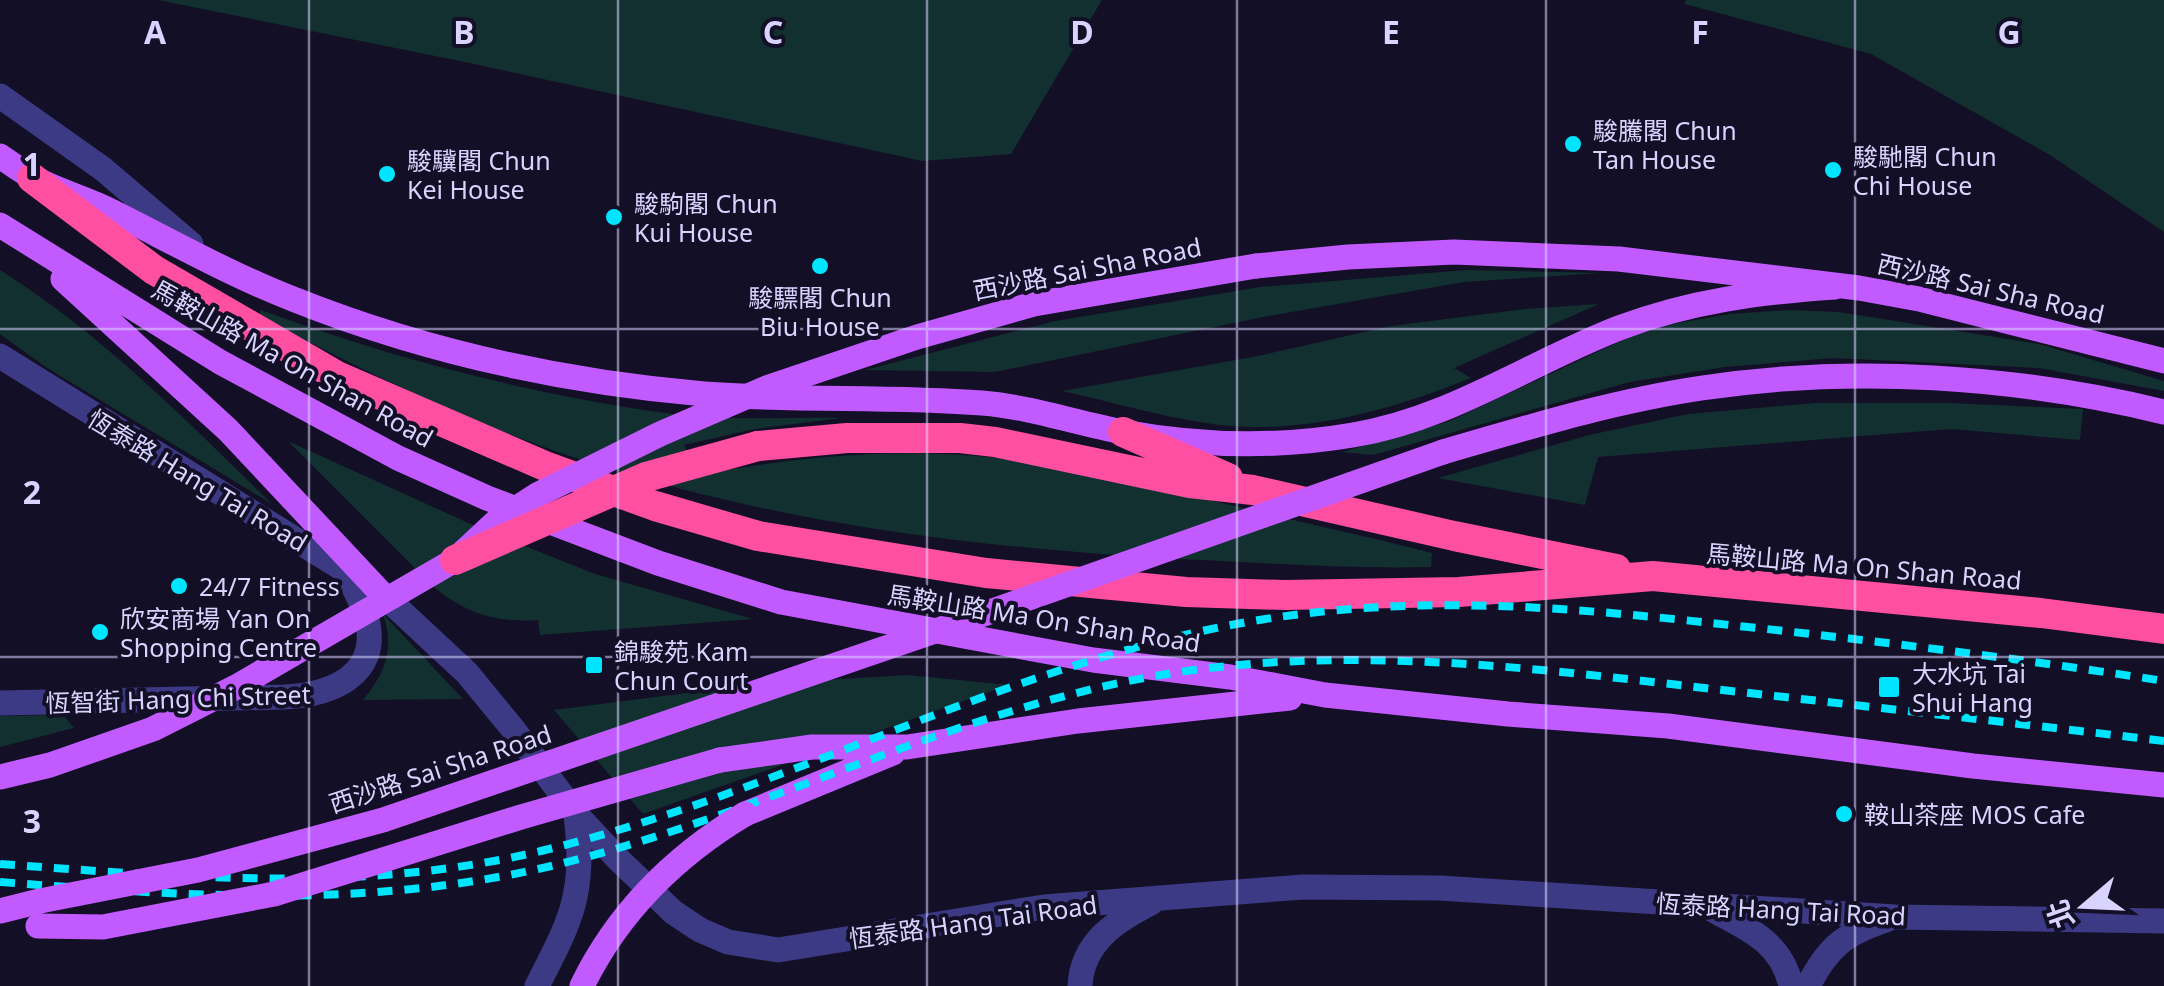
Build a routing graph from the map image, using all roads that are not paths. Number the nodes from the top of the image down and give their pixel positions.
1 (0, 96) edge
2 (0, 156) edge
3 (32, 178) junction
4 (8, 230) edge
5 (242, 276) junction
6 (1835, 287) junction
7 (0, 356) edge
8 (2164, 361) edge
9 (2164, 412) edge
10 (1122, 432) junction
11 (1253, 490) junction
12 (455, 560) junction
13 (344, 568) junction
14 (1653, 576) junction
15 (380, 592) junction
16 (2164, 629) edge
17 (1325, 695) junction
18 (0, 703) edge
19 (907, 747) junction
20 (0, 777) edge
21 (2164, 785) edge
22 (576, 814) junction
23 (1164, 896) junction
24 (1704, 906) junction
25 (0, 911) edge
26 (39, 914) junction
27 (1895, 917) junction
28 (2164, 922) edge
29 (0, 923) edge
30 (537, 986) edge
31 (582, 986) edge
32 (1080, 986) edge
33 (1791, 986) edge
34 (1808, 986) edge

1 - 5 street, 馬鞍山路 Ma On Shan Road
2 - 3 main road, 馬鞍山路 Ma On Shan Road
3 - 5 main road, 馬鞍山路 Ma On Shan Road
3 - 14 highway, 馬鞍山路 Ma On Shan Road
4 - 15 main road
4 - 17 main road, 馬鞍山路 Ma On Shan Road
5 - 10 main road, 馬鞍山路 Ma On Shan Road
6 - 8 main road, 西沙路 Sai Sha Road
6 - 10 main road, 馬鞍山路 Ma On Shan Road
6 - 12 main road, 西沙路 Sai Sha Road, bridge
7 - 13 street, 恆泰路 Hang Tai Road
9 - 26 main road, 西沙路 Sai Sha Road, bridge
10 - 11 highway
11 - 12 highway, bridge
11 - 14 highway
12 - 20 main road, 西沙路 Sai Sha Road, bridge
13 - 15 street, 恆泰路 Hang Tai Road
13 - 18 street, 恆智街 Hang Chi Street
14 - 16 highway, 馬鞍山路 Ma On Shan Road
15 - 22 street, 恆泰路 Hang Tai Road
17 - 19 main road
17 - 21 main road, 馬鞍山路 Ma On Shan Road
19 - 26 main road, bridge
19 - 31 main road, bridge
22 - 23 street, 恆泰路 Hang Tai Road
22 - 30 street
23 - 24 street, 恆泰路 Hang Tai Road
23 - 32 street
24 - 27 street, 恆泰路 Hang Tai Road
24 - 33 street
25 - 26 main road, 西沙路 Sai Sha Road
26 - 29 main road
27 - 28 street, 恆泰路 Hang Tai Road
27 - 34 street

